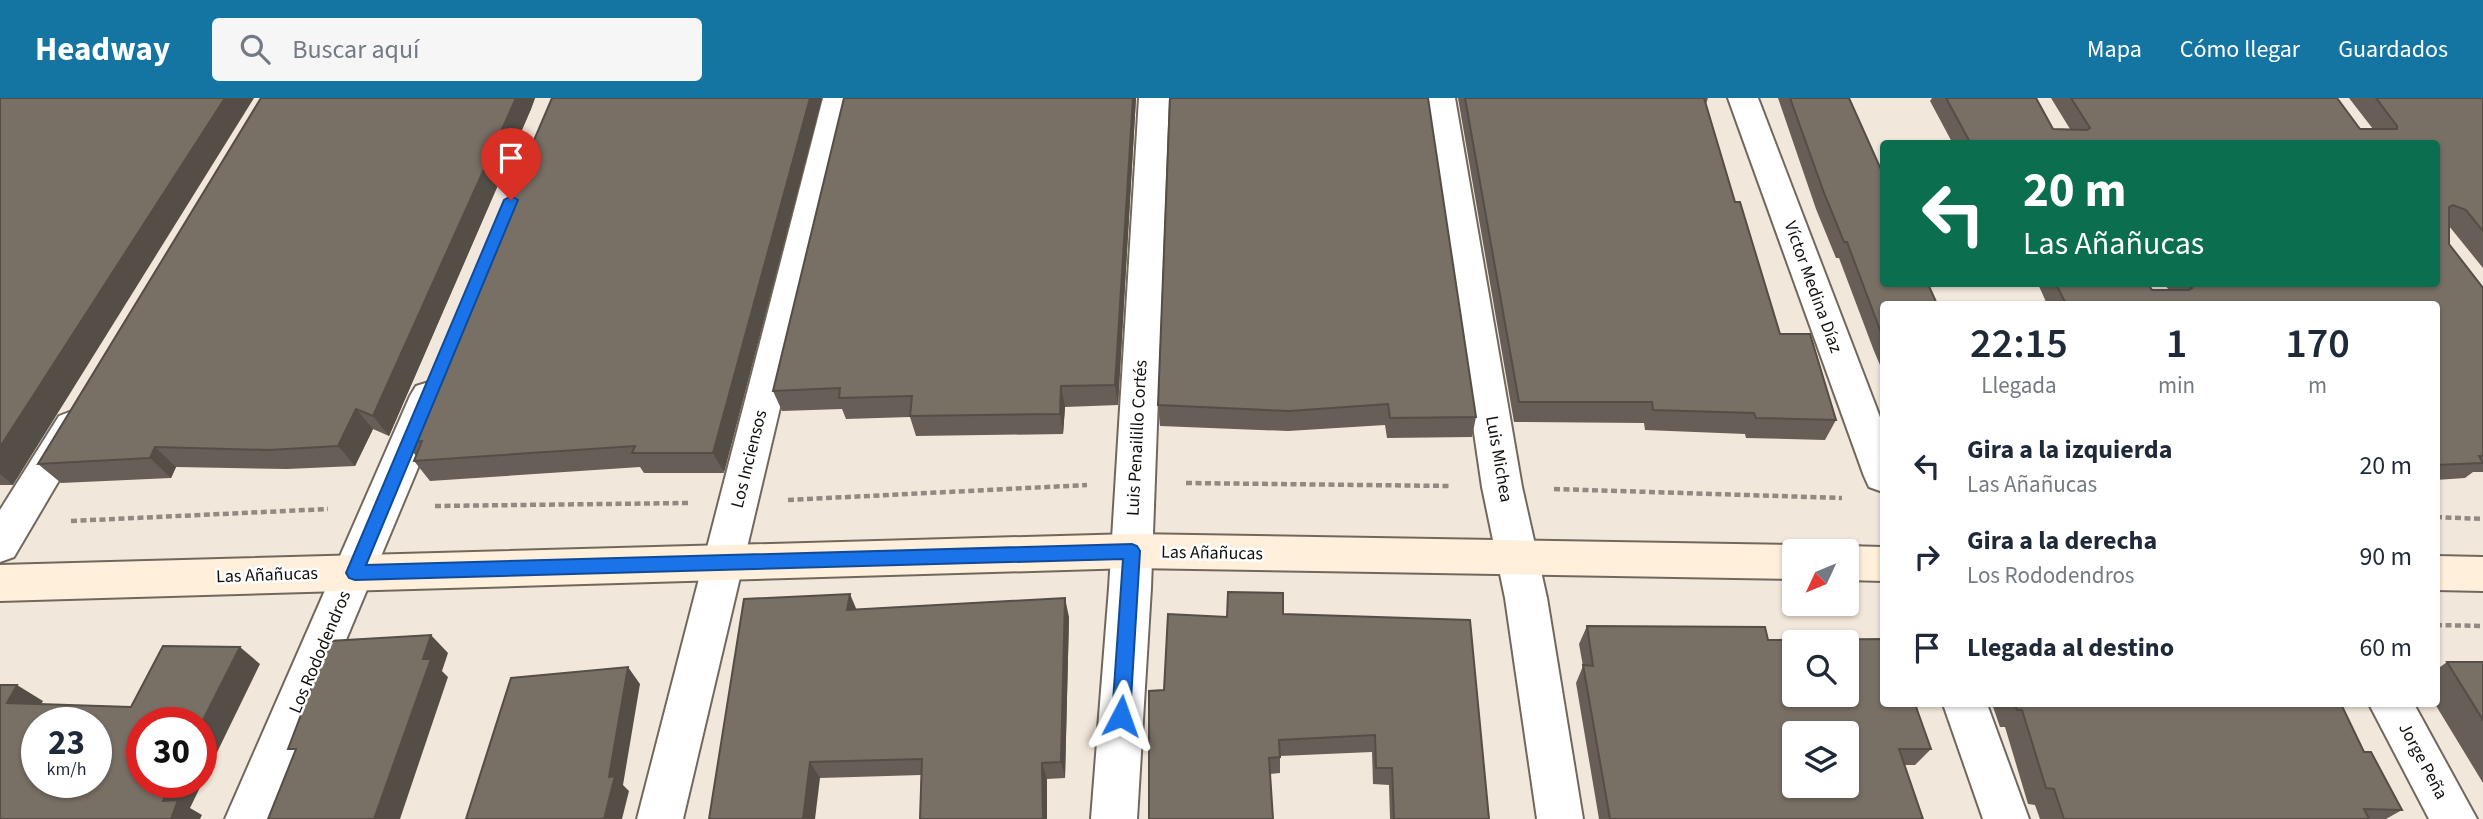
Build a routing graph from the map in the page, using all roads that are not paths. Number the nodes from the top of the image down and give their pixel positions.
1 (838, 98) edge
2 (1154, 98) edge
3 (1440, 98) edge
4 (1742, 98) edge
5 (441, 366) edge
6 (92, 393) edge
7 (1880, 469) edge
8 (7, 534) edge
9 (1132, 551) junction
10 (1517, 558) junction
11 (1782, 562) edge
12 (724, 563) junction
13 (1859, 563) edge
14 (1880, 564) edge
15 (355, 573) junction
16 (2440, 573) edge
17 (2483, 573) edge
18 (0, 583) edge
19 (1966, 707) edge
20 (2393, 707) edge
21 (248, 819) edge
22 (660, 819) edge
23 (1114, 819) edge
24 (1560, 819) edge
25 (2006, 819) edge
26 (2454, 819) edge

1 - 12 street, Los Inciensos
2 - 9 street, Luis Penailillo Cortés
3 - 10 street, Luis Michea
4 - 7 street, Víctor Medina Díaz
5 - 15 street, Los Rododendros
6 - 8 street
9 - 10 street, Las Añañucas
9 - 12 street, Las Añañucas
9 - 23 street, Luis Penailillo Cortés
10 - 11 street, Las Añañucas
10 - 24 street, Luis Michea
12 - 15 street, Las Añañucas
12 - 22 street, Los Inciensos
13 - 14 street
15 - 18 street, Las Añañucas
15 - 21 street, Los Rododendros
16 - 17 street
19 - 25 street
20 - 26 street, Jorge Peña

